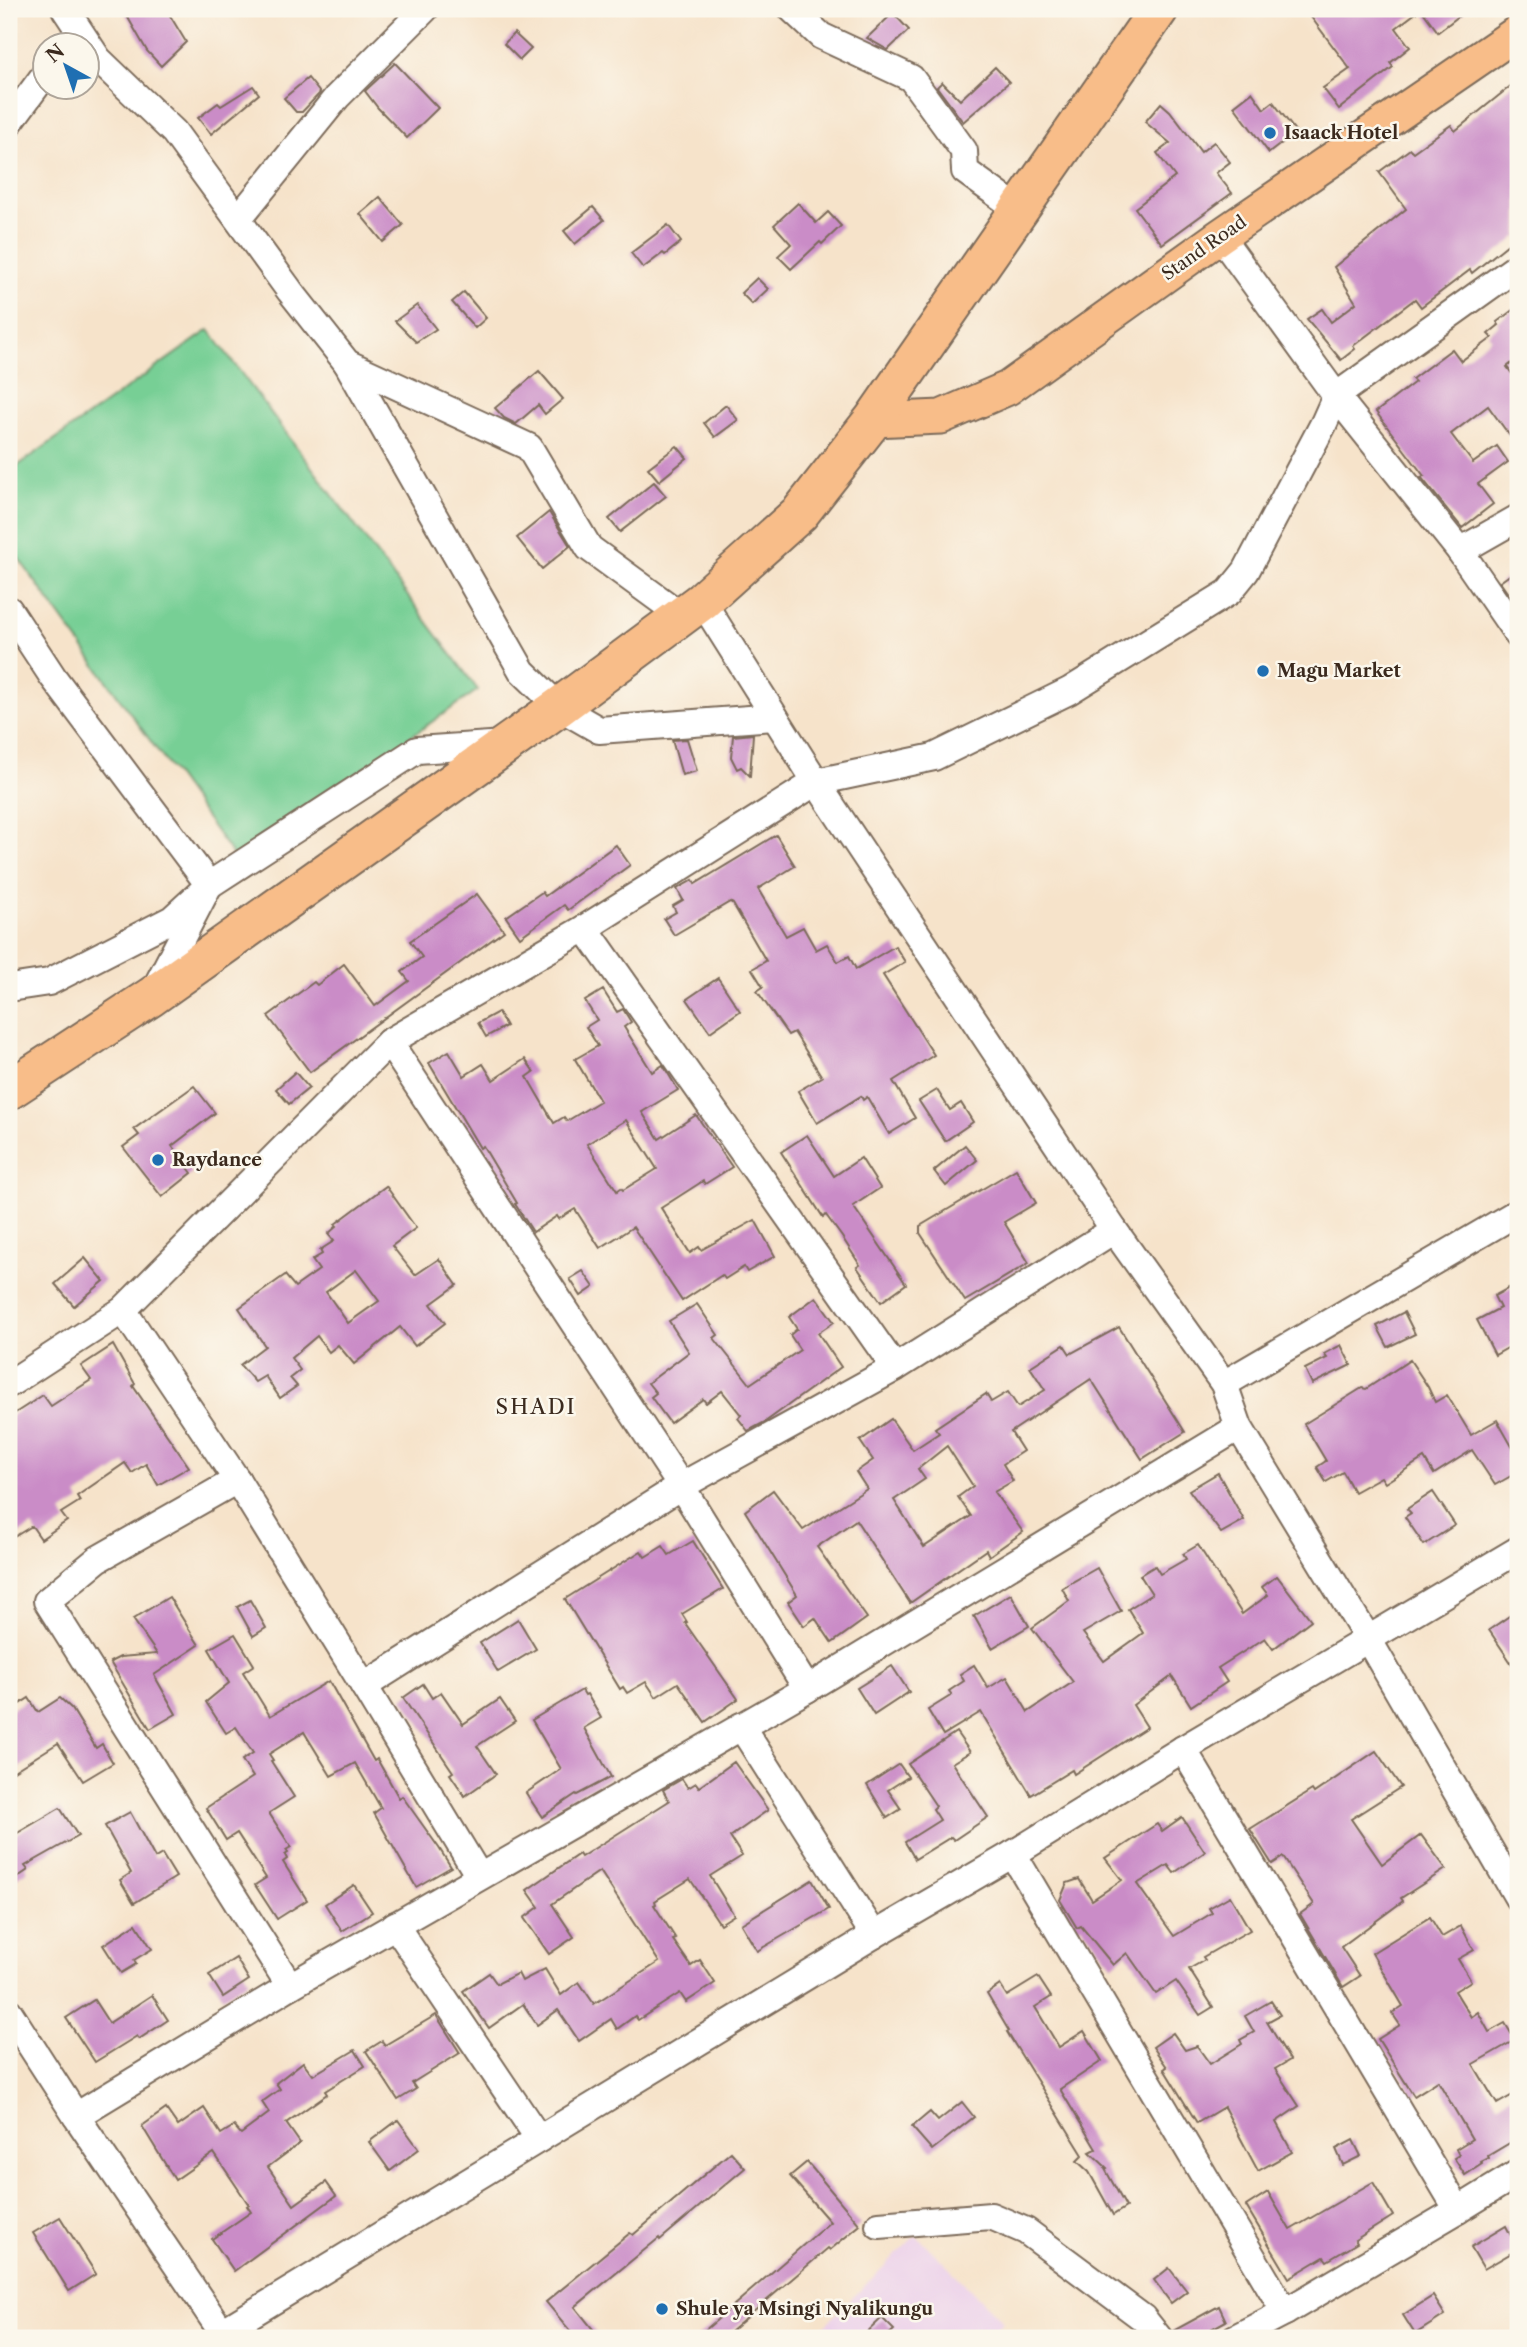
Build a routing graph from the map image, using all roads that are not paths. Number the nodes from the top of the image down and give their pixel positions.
1 (425, 9) edge
2 (792, 9) edge
3 (1159, 9) edge
4 (72, 21) edge
5 (1518, 32) edge
6 (32, 92) edge
7 (9, 123) edge
8 (1019, 210) junction
9 (238, 219) junction
10 (1220, 236) junction
11 (1518, 266) edge
12 (347, 363) junction
13 (1336, 396) junction
14 (873, 420) junction
15 (1518, 518) edge
16 (1460, 551) junction
17 (692, 608) junction
18 (9, 610) edge
19 (1518, 635) edge
20 (559, 707) junction
21 (775, 717) junction
22 (508, 743) junction
23 (816, 782) junction
24 (209, 885) junction
25 (585, 928) junction
26 (9, 988) edge
27 (151, 997) junction
28 (389, 1042) junction
29 (9, 1090) edge
30 (1518, 1212) edge
31 (1114, 1230) junction
32 (123, 1310) junction
33 (895, 1368) junction
34 (9, 1384) edge
35 (1224, 1384) junction
36 (1239, 1427) junction
37 (237, 1480) junction
38 (681, 1486) junction
39 (1518, 1550) edge
40 (1368, 1639) junction
41 (364, 1686) junction
42 (807, 1689) junction
43 (741, 1726) junction
44 (1183, 1749) junction
45 (1013, 1854) junction
46 (479, 1876) junction
47 (1518, 1898) edge
48 (395, 1925) junction
49 (874, 1935) junction
50 (290, 1986) junction
51 (9, 2012) edge
52 (76, 2116) junction
53 (539, 2139) junction
54 (1518, 2174) edge
55 (1458, 2210) junction
56 (879, 2225) dead end
57 (1285, 2312) junction
58 (217, 2335) edge
59 (1159, 2338) edge
60 (1236, 2338) edge

1 - 9 street
2 - 8 street
3 - 8 highway
4 - 9 street
5 - 10 main road, Stand Road
6 - 7 street
8 - 14 highway
9 - 12 street
10 - 13 street
10 - 14 main road, Stand Road
11 - 13 street
12 - 17 street
12 - 20 street
13 - 16 street
13 - 23 street
14 - 17 highway
15 - 16 street
16 - 19 street
17 - 20 highway
17 - 21 street
18 - 24 street
20 - 21 street
20 - 22 highway
21 - 23 street
22 - 24 street
22 - 27 highway
23 - 25 street
23 - 31 street
24 - 26 street
24 - 27 street
25 - 28 street
25 - 33 street
27 - 29 highway
28 - 32 street
28 - 38 street
30 - 35 street
31 - 33 street
31 - 35 street
32 - 34 street
32 - 37 street
33 - 38 street
35 - 36 street
36 - 40 street
36 - 42 street
37 - 41 street
37 - 50 street
38 - 41 street
38 - 42 street
39 - 40 street
40 - 44 street
40 - 47 street
41 - 46 street
42 - 43 street
43 - 46 street
43 - 49 street
44 - 45 street
44 - 55 street
45 - 49 street
45 - 57 street
46 - 48 street
48 - 50 street
48 - 53 street
49 - 53 street
50 - 52 street
51 - 52 street
52 - 58 street
53 - 58 street
54 - 55 street
55 - 57 street
56 - 59 street
57 - 60 street

